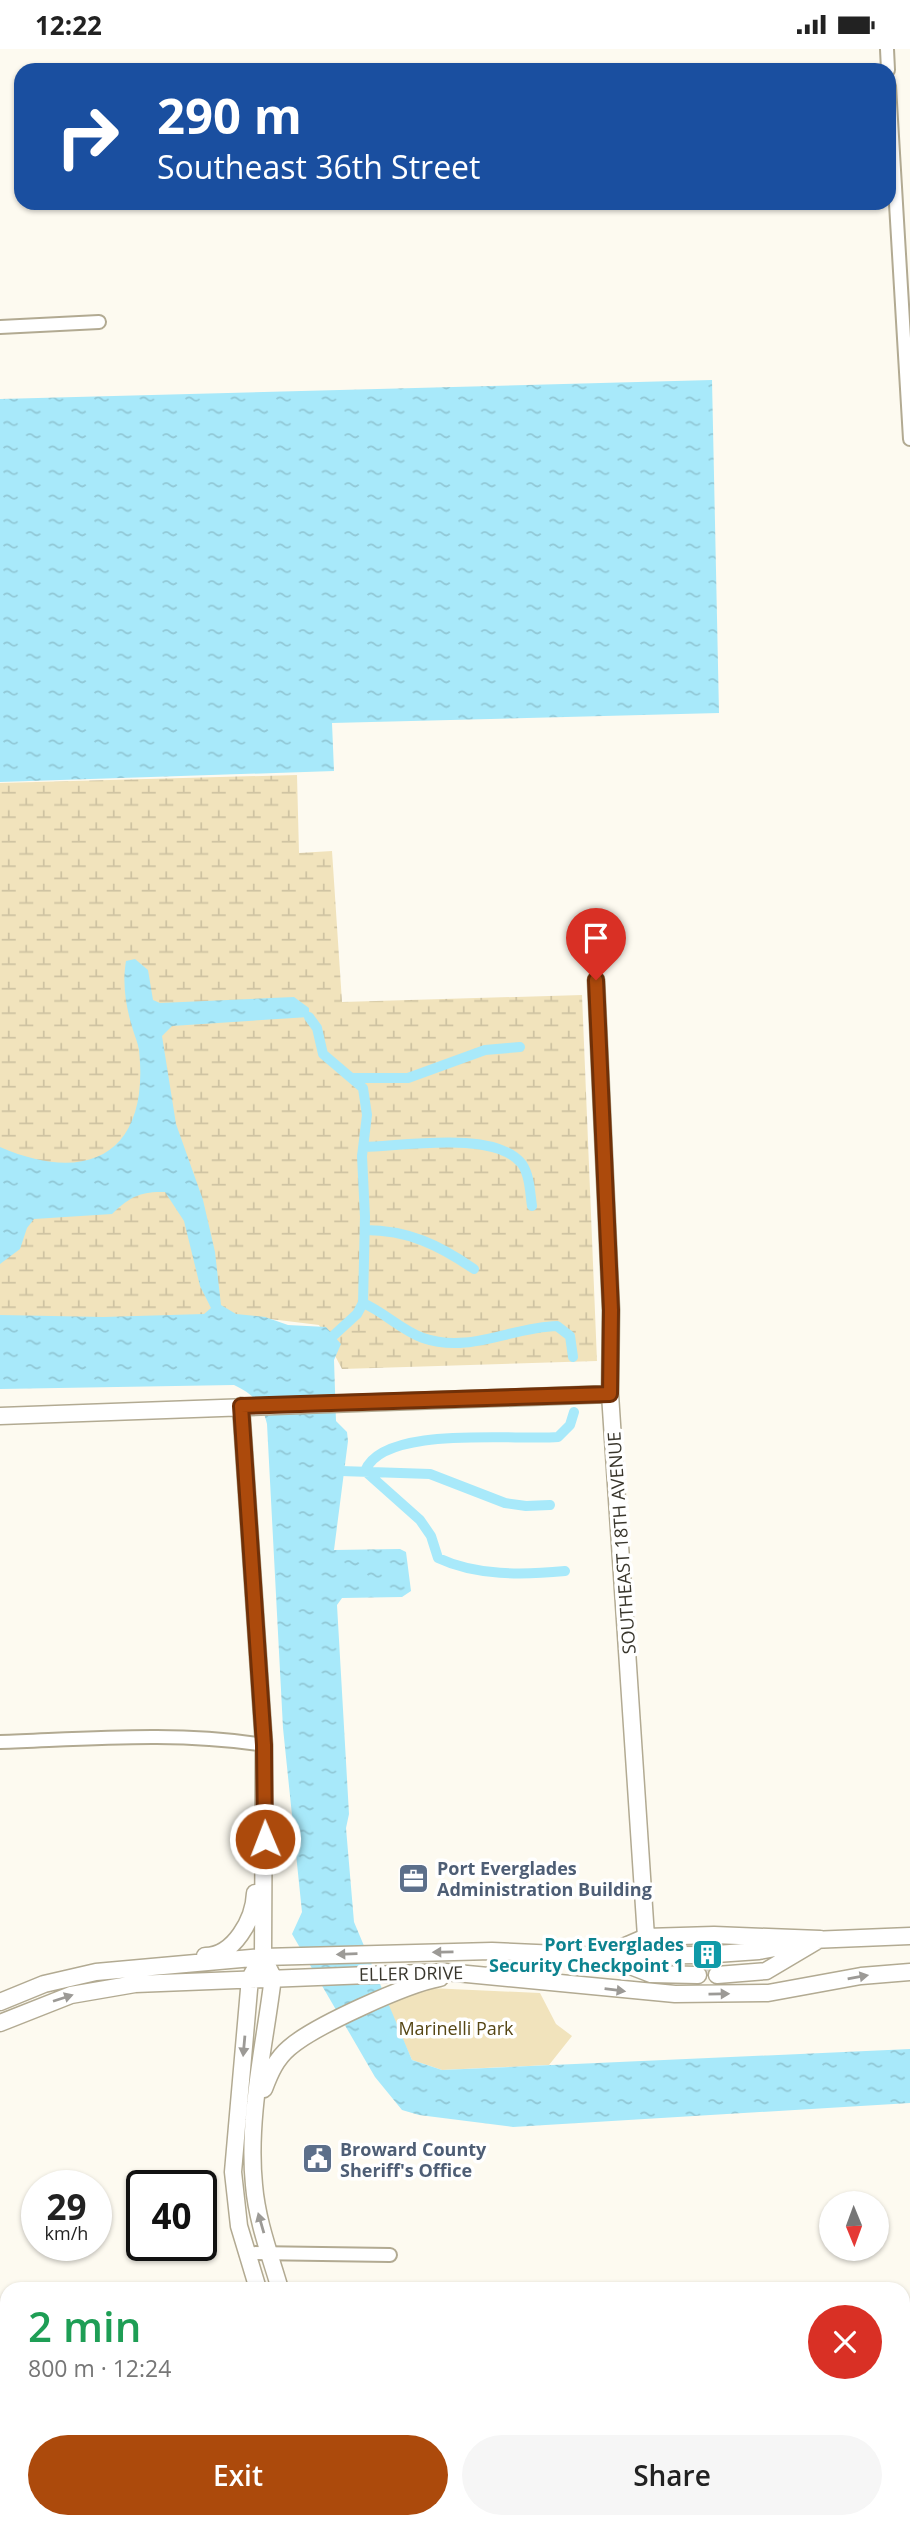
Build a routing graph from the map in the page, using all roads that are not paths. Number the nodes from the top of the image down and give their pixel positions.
1 (896, 204) edge
2 (99, 322) dead end
3 (0, 327) edge
4 (910, 439) edge
5 (596, 980) dead end
6 (610, 1394) junction
7 (248, 1406) junction
8 (0, 1416) edge
9 (0, 1742) edge
10 (264, 1745) junction
11 (265, 1767) junction
12 (910, 1936) edge
13 (646, 1937) junction
14 (820, 1939) junction
15 (492, 1951) junction
16 (604, 1956) junction
17 (263, 1957) junction
18 (716, 1959) tunnel mouth
19 (149, 1967) junction
20 (910, 1972) edge
21 (475, 1973) junction
22 (651, 1974) junction
23 (273, 1977) junction
24 (250, 1978) junction
25 (651, 1993) junction
26 (0, 2002) edge
27 (0, 2023) edge
28 (255, 2114) junction
29 (246, 2253) junction
30 (270, 2254) junction
31 (390, 2255) dead end
32 (256, 2282) edge
33 (278, 2282) edge

1 - 4 street
2 - 3 street
5 - 6 street, SOUTHEAST 18TH AVENUE
6 - 7 street
6 - 13 street, SOUTHEAST 18TH AVENUE
7 - 8 street
7 - 10 street
9 - 10 street
10 - 11 street
11 - 17 street
11 - 19 street
12 - 14 street, ELLER DRIVE
13 - 14 street, ELLER DRIVE
13 - 16 street, ELLER DRIVE
14 - 18 street, ELLER DRIVE
15 - 16 street, ELLER DRIVE
15 -> 17 street, ELLER DRIVE
15 - 21 street
16 - 22 street, ELLER DRIVE
16 - 22 street, ELLER DRIVE
17 - 19 street, ELLER DRIVE
17 - 23 street
17 - 24 street
19 - 26 street, ELLER DRIVE
25 -> 20 street, ELLER DRIVE
21 - 23 street, ELLER DRIVE
21 -> 25 street, ELLER DRIVE
21 - 28 street
22 - 25 street
23 - 24 street, ELLER DRIVE
23 - 28 street
27 -> 24 street, ELLER DRIVE
24 -> 29 street
30 -> 28 street
29 - 30 street
29 - 32 street
30 - 31 street
30 - 33 street

